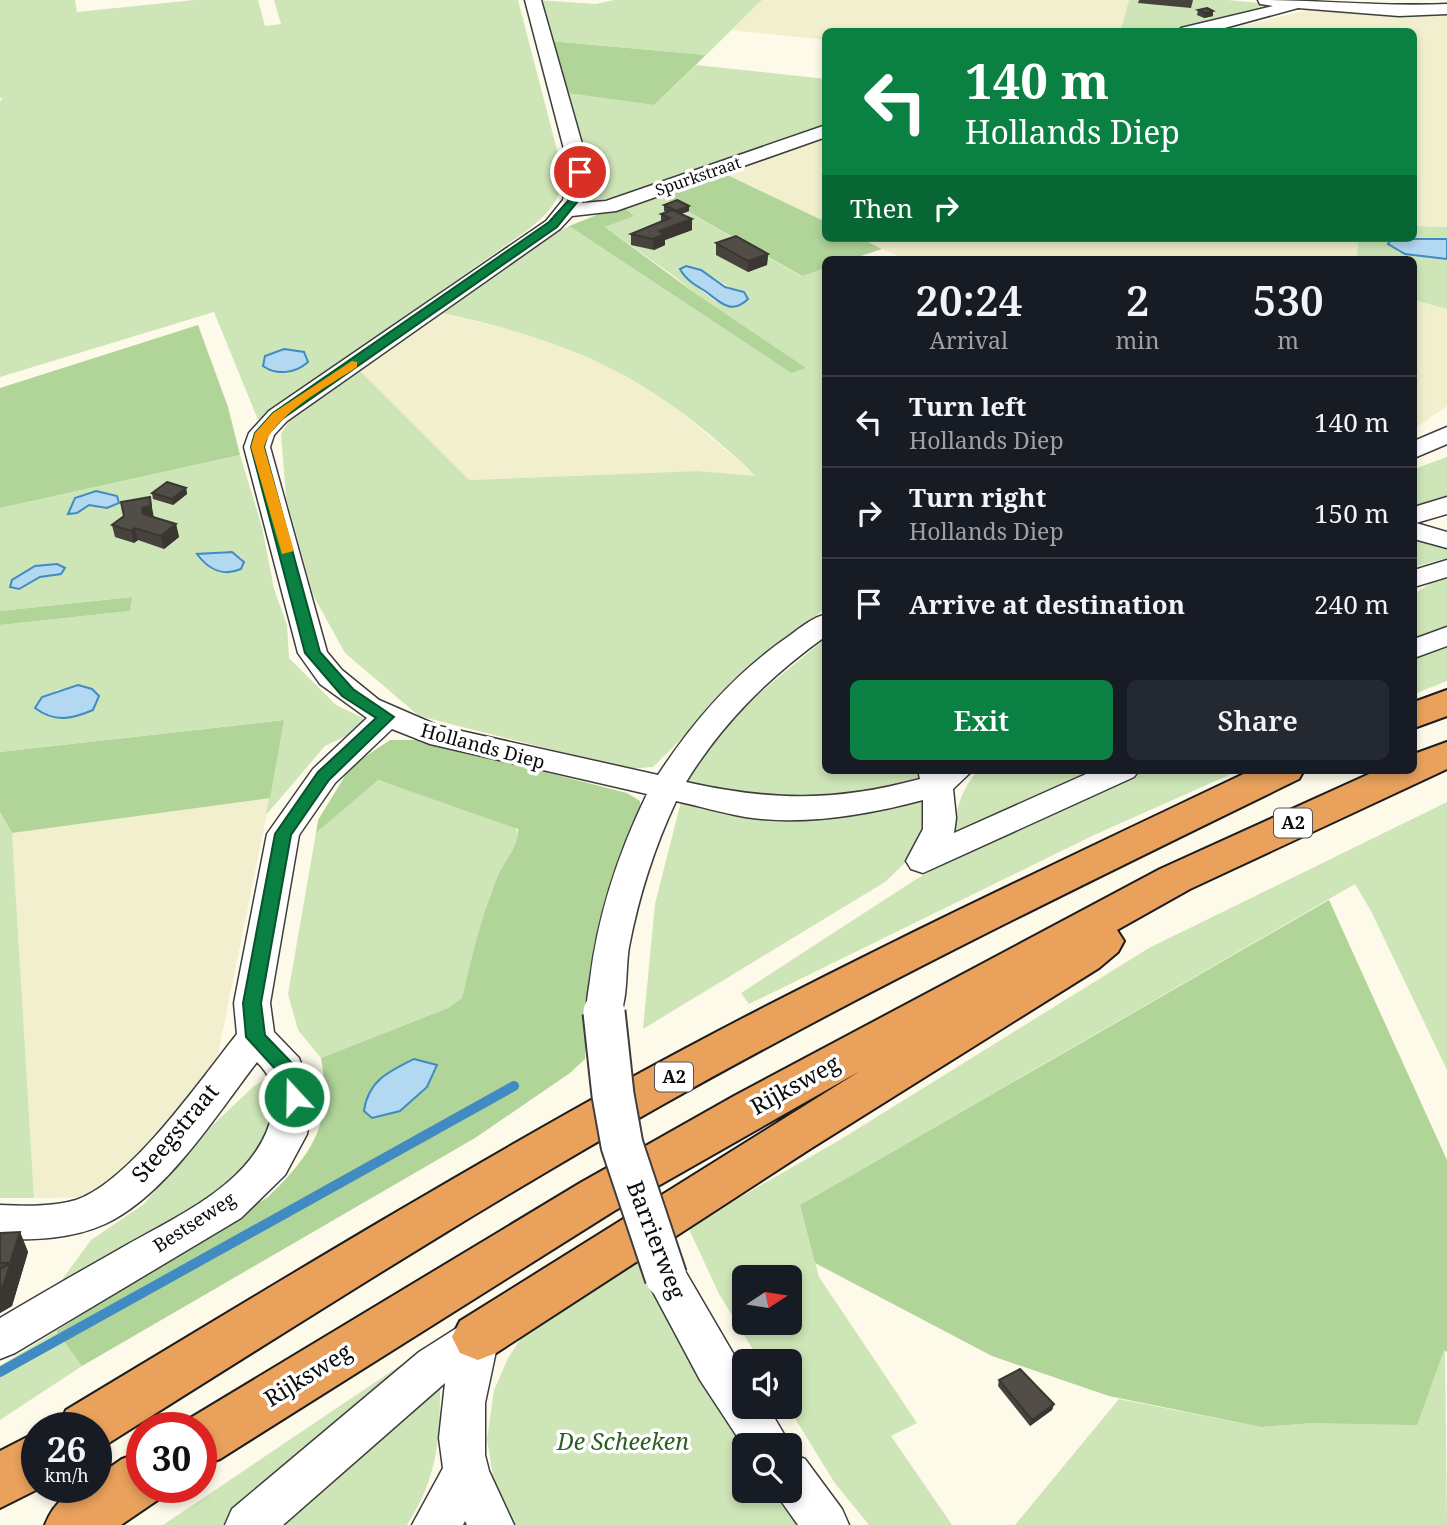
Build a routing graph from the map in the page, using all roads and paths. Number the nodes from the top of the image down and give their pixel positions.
1 (533, 0) edge
2 (1266, 0) edge
3 (1294, 2) junction
4 (1447, 9) edge
5 (1204, 28) edge
6 (822, 132) edge
7 (567, 210) junction
8 (1447, 435) edge
9 (1417, 449) edge
10 (1447, 505) edge
11 (1417, 515) edge
12 (1417, 532) edge
13 (1447, 540) edge
14 (1447, 568) edge
15 (1417, 578) edge
16 (822, 625) edge
17 (1447, 636) edge
18 (1417, 648) edge
19 (1447, 702) edge
20 (1417, 715) edge
21 (386, 717) junction
22 (1447, 754) edge
23 (1417, 767) edge
24 (1114, 774) edge
25 (1277, 774) edge
26 (1402, 774) edge
27 (943, 775) edge
28 (664, 789) junction
29 (1175, 878) junction
30 (256, 1037) junction
31 (0, 1222) edge
32 (478, 1337) junction
33 (0, 1340) edge
34 (111, 1412) edge
35 (217, 1431) edge
36 (760, 1433) edge
37 (21, 1468) edge
38 (466, 1468) junction
39 (0, 1482) edge
40 (126, 1489) edge
41 (802, 1492) edge
42 (73, 1525) edge
43 (248, 1525) edge
44 (435, 1525) edge
45 (491, 1525) edge
46 (826, 1525) edge

1 - 7 street, Hollands Diep
2 - 3 street
3 - 4 street
3 - 5 street
6 - 7 street, Spurkstraat
7 - 21 street, Hollands Diep
8 - 9 street
10 - 11 street
12 - 13 street
14 - 15 street
16 - 28 street, Barrierweg
17 - 18 street
19 - 20 highway
21 - 28 street, Hollands Diep
21 - 30 street
22 - 23 highway, Rijksweg / A2
24 - 27 street
25 - 34 highway, A2
26 - 29 highway, Rijksweg / A2
27 - 28 street, Hollands Diep
28 - 36 street, Barrierweg, bridge
29 - 32 highway, A2
29 - 35 highway, Rijksweg / A2
30 - 31 street, Steegstraat
30 - 33 street, Bestseweg
32 - 38 street
32 - 43 street, A2
37 - 39 highway
38 - 44 street
38 - 45 street
40 - 42 highway
41 - 46 street

